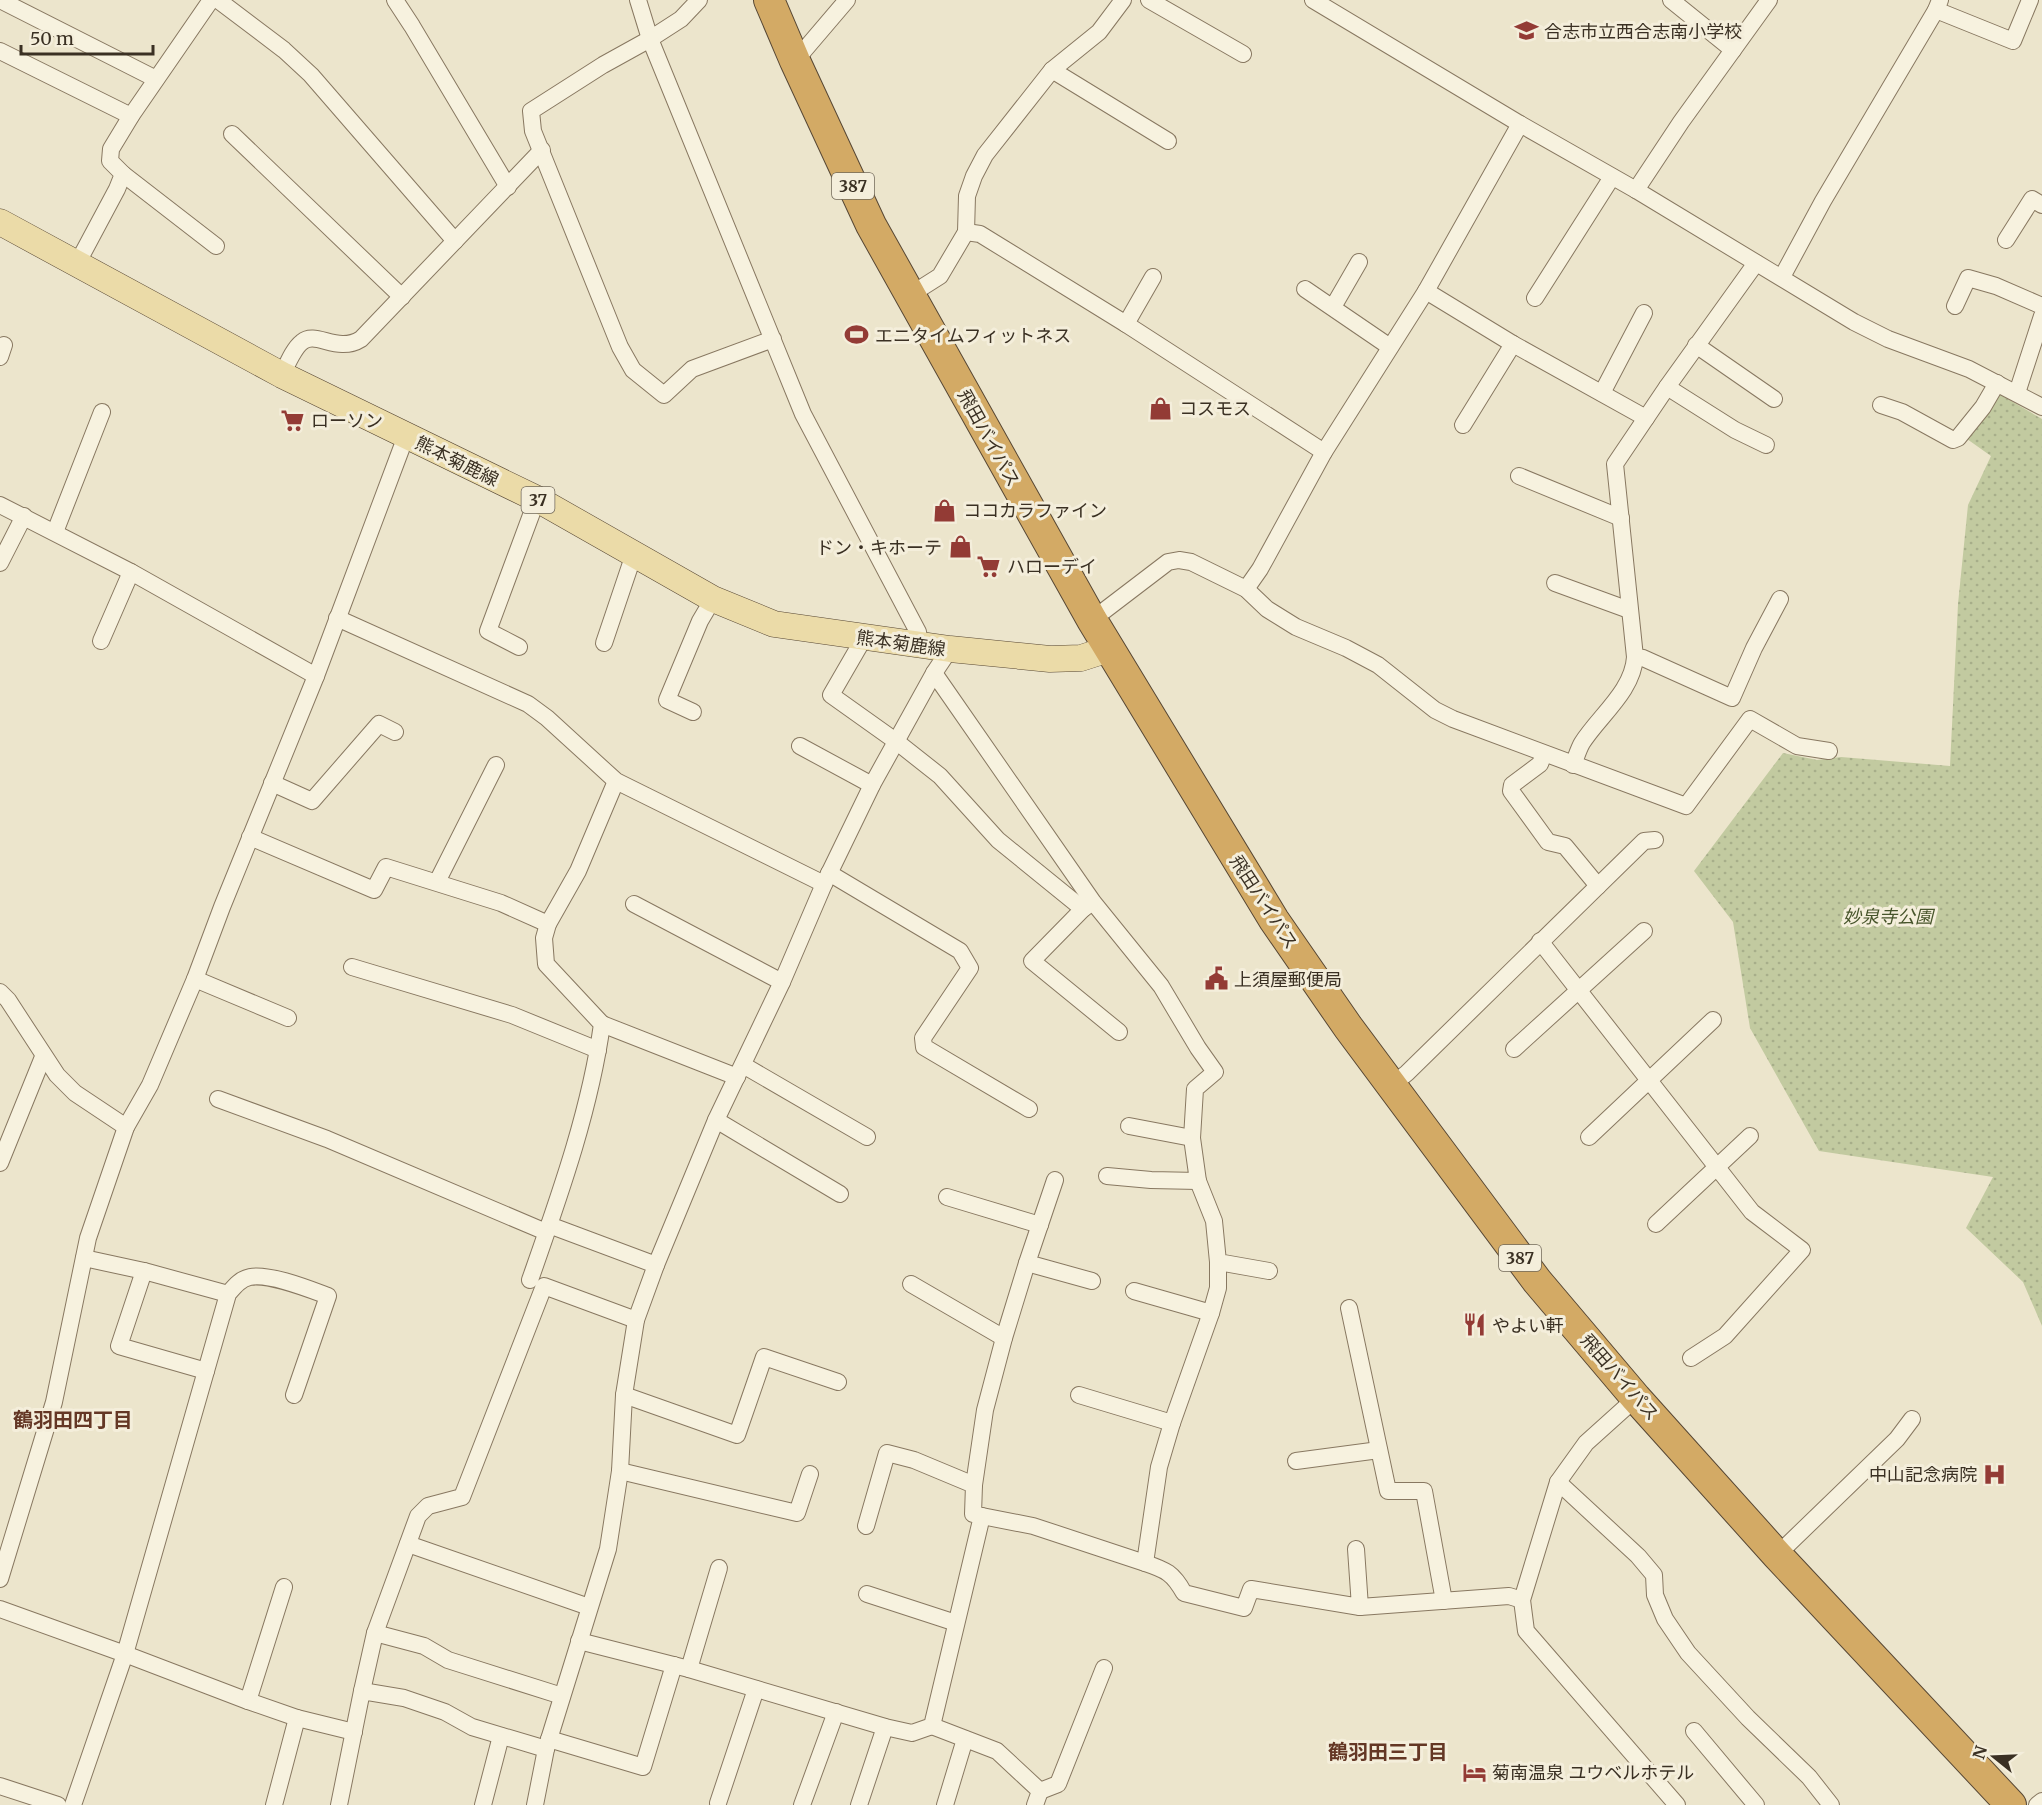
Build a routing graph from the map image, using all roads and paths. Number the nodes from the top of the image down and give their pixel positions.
1 (0, 0) edge
2 (395, 0) edge
3 (638, 0) edge
4 (699, 0) edge
5 (769, 0) edge
6 (847, 0) edge
7 (1124, 0) edge
8 (1149, 0) edge
9 (1313, 0) edge
10 (1671, 0) edge
11 (1769, 0) edge
12 (2030, 0) edge
13 (206, 2) edge
14 (1938, 5) edge
15 (650, 39) junction
16 (1733, 50) junction
17 (0, 51) edge
18 (1243, 54) dead end
19 (795, 61) junction
20 (1052, 70) junction
21 (156, 79) junction
22 (131, 116) junction
23 (1520, 124) junction
24 (232, 134) dead end
25 (1168, 141) dead end
26 (542, 150) junction
27 (123, 174) junction
28 (1612, 177) junction
29 (508, 187) junction
30 (1636, 190) junction
31 (2042, 205) edge
32 (0, 222) edge
33 (966, 232) junction
34 (2006, 240) dead end
35 (455, 241) junction
36 (216, 246) dead end
37 (1359, 262) dead end
38 (1756, 263) junction
39 (77, 264) junction
40 (1153, 277) dead end
41 (1782, 277) junction
42 (1305, 289) dead end
43 (1426, 291) junction
44 (910, 295) junction
45 (402, 297) junction
46 (1535, 298) dead end
47 (1955, 306) dead end
48 (2042, 306) edge
49 (1333, 307) junction
50 (1644, 313) dead end
51 (1126, 324) junction
52 (2040, 326) edge
53 (773, 339) junction
54 (1513, 344) junction
55 (1696, 345) junction
56 (1390, 347) junction
57 (282, 375) junction
58 (1997, 383) junction
59 (1667, 387) junction
60 (1602, 393) junction
61 (2017, 393) junction
62 (1774, 399) dead end
63 (1881, 405) dead end
64 (2042, 407) edge
65 (102, 412) dead end
66 (1646, 418) junction
67 (1463, 425) dead end
68 (406, 436) junction
69 (1766, 445) dead end
70 (1324, 452) junction
71 (1520, 476) dead end
72 (537, 499) junction
73 (0, 505) edge
74 (24, 516) junction
75 (1621, 518) junction
76 (55, 532) junction
77 (634, 554) junction
78 (0, 563) edge
79 (131, 572) junction
80 (1555, 583) dead end
81 (1246, 589) junction
82 (713, 599) junction
83 (1780, 599) dead end
84 (1629, 610) junction
85 (338, 618) junction
86 (1092, 620) junction
87 (864, 638) junction
88 (101, 641) dead end
89 (604, 644) dead end
90 (920, 645) junction
91 (519, 647) dead end
92 (950, 649) junction
93 (1109, 649) junction
94 (1635, 657) junction
95 (934, 673) junction
96 (316, 676) junction
97 (693, 712) dead end
98 (395, 732) dead end
99 (897, 742) junction
100 (800, 746) dead end
101 (1829, 751) dead end
102 (1544, 754) junction
103 (496, 765) dead end
104 (1573, 765) junction
105 (616, 781) junction
106 (272, 783) junction
107 (872, 786) junction
108 (250, 837) junction
109 (1654, 840) dead end
110 (826, 878) junction
111 (437, 882) junction
112 (1598, 886) junction
113 (634, 903) dead end
114 (1088, 905) junction
115 (548, 924) junction
116 (1644, 931) dead end
117 (1540, 941) junction
118 (352, 968) dead end
119 (195, 979) junction
120 (782, 982) junction
121 (1578, 990) junction
122 (0, 992) edge
123 (288, 1018) dead end
124 (1713, 1020) dead end
125 (602, 1024) junction
126 (1119, 1032) dead end
127 (1514, 1049) dead end
128 (598, 1050) junction
129 (43, 1057) junction
130 (740, 1071) junction
131 (1649, 1082) junction
132 (1391, 1086) junction
133 (218, 1099) dead end
134 (1029, 1109) dead end
135 (716, 1120) junction
136 (1129, 1126) dead end
137 (126, 1127) junction
138 (1750, 1136) dead end
139 (867, 1137) dead end
140 (1589, 1137) dead end
141 (1192, 1138) junction
142 (0, 1163) edge
143 (1718, 1167) junction
144 (1107, 1176) dead end
145 (1055, 1180) dead end
146 (1198, 1181) junction
147 (840, 1194) dead end
148 (947, 1197) dead end
149 (1656, 1224) dead end
150 (1040, 1225) junction
151 (548, 1228) junction
152 (84, 1258) junction
153 (1218, 1262) junction
154 (1027, 1263) junction
155 (656, 1265) junction
156 (144, 1271) junction
157 (1269, 1271) dead end
158 (530, 1280) dead end
159 (1092, 1281) dead end
160 (911, 1284) dead end
161 (1134, 1292) dead end
162 (228, 1294) junction
163 (1349, 1308) dead end
164 (1211, 1313) junction
165 (636, 1320) junction
166 (1004, 1338) junction
167 (1691, 1358) dead end
168 (206, 1371) junction
169 (838, 1382) dead end
170 (294, 1395) dead end
171 (624, 1395) junction
172 (1079, 1395) dead end
173 (1636, 1398) junction
174 (1912, 1419) dead end
175 (1172, 1423) junction
176 (1379, 1450) junction
177 (1296, 1461) dead end
178 (620, 1471) junction
179 (810, 1474) dead end
180 (1558, 1482) junction
181 (974, 1485) junction
182 (982, 1516) junction
183 (866, 1526) dead end
184 (408, 1544) junction
185 (1356, 1550) dead end
186 (1777, 1555) junction
187 (1145, 1563) junction
188 (719, 1568) dead end
189 (0, 1579) edge
190 (284, 1587) dead end
191 (867, 1594) dead end
192 (1522, 1600) junction
193 (1444, 1601) junction
194 (589, 1607) junction
195 (1360, 1607) junction
196 (0, 1610) edge
197 (956, 1623) junction
198 (375, 1633) junction
199 (579, 1641) junction
200 (124, 1654) junction
201 (681, 1667) junction
202 (1104, 1668) dead end
203 (756, 1689) junction
204 (362, 1691) junction
205 (562, 1696) junction
206 (248, 1701) junction
207 (836, 1712) junction
208 (297, 1718) junction
209 (933, 1726) junction
210 (885, 1727) junction
211 (1694, 1731) dead end
212 (354, 1732) junction
213 (501, 1736) junction
214 (965, 1739) junction
215 (547, 1744) junction
216 (0, 1786) edge
217 (1038, 1798) edge
218 (2042, 1801) edge
219 (718, 1803) dead end
220 (58, 1805) edge
221 (73, 1805) edge
222 (274, 1805) edge
223 (339, 1805) edge
224 (483, 1805) edge
225 (535, 1805) edge
226 (802, 1805) edge
227 (859, 1805) edge
228 (945, 1805) edge
229 (1677, 1805) edge
230 (1756, 1805) edge
231 (1831, 1805) edge
232 (2011, 1805) edge
233 (2037, 1805) edge

1 - 21 street
2 - 29 street
3 - 15 street
4 - 15 street
5 - 19 highway, 飛田バイパス / 387
6 - 19 street
7 - 20 street
8 - 18 street
9 - 23 street
10 - 16 street
11 - 16 street
12 - 14 street
13 - 21 street
13 - 35 street
14 - 41 street
15 - 26 street
15 - 53 street
16 - 30 street
17 - 22 street
19 - 44 highway, 飛田バイパス / 387
20 - 25 street
20 - 33 street
21 - 22 street
22 - 27 street
23 - 28 street
23 - 43 street
24 - 45 street
26 - 29 street
26 - 53 street
27 - 36 street
27 - 39 street
28 - 30 street
28 - 46 street
29 - 35 street
30 - 38 street
31 - 34 street
32 - 39 main road, 熊本菊鹿線 / 37
33 - 44 street
33 - 51 street
35 - 45 street
37 - 49 street
38 - 41 street
38 - 55 street
39 - 57 main road, 熊本菊鹿線 / 37
40 - 51 street
41 - 58 street
42 - 49 street
43 - 54 street
43 - 56 street
44 - 86 highway, 飛田バイパス / 387
45 - 57 street
47 - 48 street
49 - 56 street
50 - 60 street
51 - 70 street
52 - 61 street
53 - 90 street
54 - 60 street
54 - 67 street
55 - 59 street
55 - 62 street
56 - 70 street
57 - 68 main road, 熊本菊鹿線 / 37
58 - 61 street
58 - 63 street
59 - 66 street
59 - 69 street
60 - 66 street
61 - 64 street
65 - 76 street
66 - 75 street
68 - 72 main road, 熊本菊鹿線 / 37
68 - 85 street
70 - 81 street
71 - 75 street
72 - 77 main road, 熊本菊鹿線 / 37
72 - 91 street
73 - 74 street
74 - 76 street
74 - 78 street
75 - 84 street
76 - 79 street
77 - 82 main road, 熊本菊鹿線 / 37
77 - 89 street
79 - 88 street
79 - 96 street
80 - 84 street
81 - 86 street
81 - 102 street
82 - 87 main road, 熊本菊鹿線 / 37
82 - 97 street
83 - 94 street
84 - 94 street
85 - 96 street
85 - 105 street
86 - 93 highway, 飛田バイパス / 387
87 - 90 main road, 熊本菊鹿線 / 37
87 - 99 street
90 - 92 main road, 熊本菊鹿線 / 37
92 - 93 main road, 熊本菊鹿線 / 37
92 - 95 street
93 - 132 highway, 飛田バイパス / 387
94 - 104 street
95 - 99 street
95 - 114 street
96 - 106 street
98 - 106 street
99 - 107 street
99 - 114 street
100 - 107 street
101 - 104 street
102 - 104 street
102 - 112 street
103 - 111 street
105 - 110 street
105 - 115 street
106 - 108 street
107 - 110 street
108 - 111 street
108 - 119 street
109 - 112 street
110 - 120 street
110 - 134 street
111 - 115 street
112 - 117 street
113 - 120 street
114 - 126 street
114 - 141 street
115 - 125 street
116 - 121 street
117 - 121 street
117 - 132 street
118 - 128 street
119 - 123 street
119 - 137 street
120 - 130 street
121 - 127 street
121 - 131 street
122 - 129 street
124 - 131 street
125 - 128 street
125 - 130 street
128 - 151 street
129 - 137 street
129 - 142 street
130 - 135 street
130 - 139 street
131 - 140 street
131 - 143 street
132 - 173 highway, 飛田バイパス / 387
133 - 151 street
135 - 147 street
135 - 155 street
136 - 141 street
137 - 152 street
138 - 143 street
141 - 146 street
143 - 149 street
143 - 167 street
144 - 146 street
145 - 150 street
146 - 153 street
148 - 150 street
150 - 154 street
151 - 155 street
151 - 158 street
152 - 156 street
152 - 189 street
153 - 157 street
153 - 164 street
154 - 159 street
154 - 166 street
155 - 165 street
156 - 162 street
156 - 168 street
160 - 166 street
161 - 164 street
162 - 168 street
162 - 170 street
163 - 176 street
164 - 175 street
165 - 171 street
165 - 184 street
166 - 181 street
168 - 200 street
169 - 171 street
171 - 178 street
172 - 175 street
173 - 180 street
173 - 186 highway, 飛田バイパス / 387
174 - 186 street
175 - 187 street
176 - 177 street
176 - 193 street
178 - 179 street
178 - 194 street
180 - 192 street
180 - 231 street
181 - 182 street
181 - 183 street
182 - 187 street
182 - 197 street
184 - 194 street
184 - 198 street
185 - 195 street
186 - 232 highway, 飛田バイパス / 387
187 - 195 street
188 - 201 street
190 - 206 street
191 - 197 street
192 - 193 street
192 - 229 street
193 - 195 street
194 - 199 street
196 - 200 street
197 - 209 street
198 - 204 street
198 - 205 street
199 - 201 street
199 - 205 street
200 - 206 street
200 - 221 street
201 - 203 street
201 - 215 street
202 - 217 street
203 - 207 street
203 - 219 street
204 - 212 street
204 - 213 street
205 - 215 street
206 - 208 street
207 - 210 street
207 - 226 street
208 - 212 street
208 - 222 street
209 - 210 street
209 - 214 street
210 - 227 street
211 - 230 street
212 - 223 street
213 - 215 street
213 - 224 street
214 - 217 street
214 - 228 street
215 - 225 street
216 - 220 street
218 - 233 street

